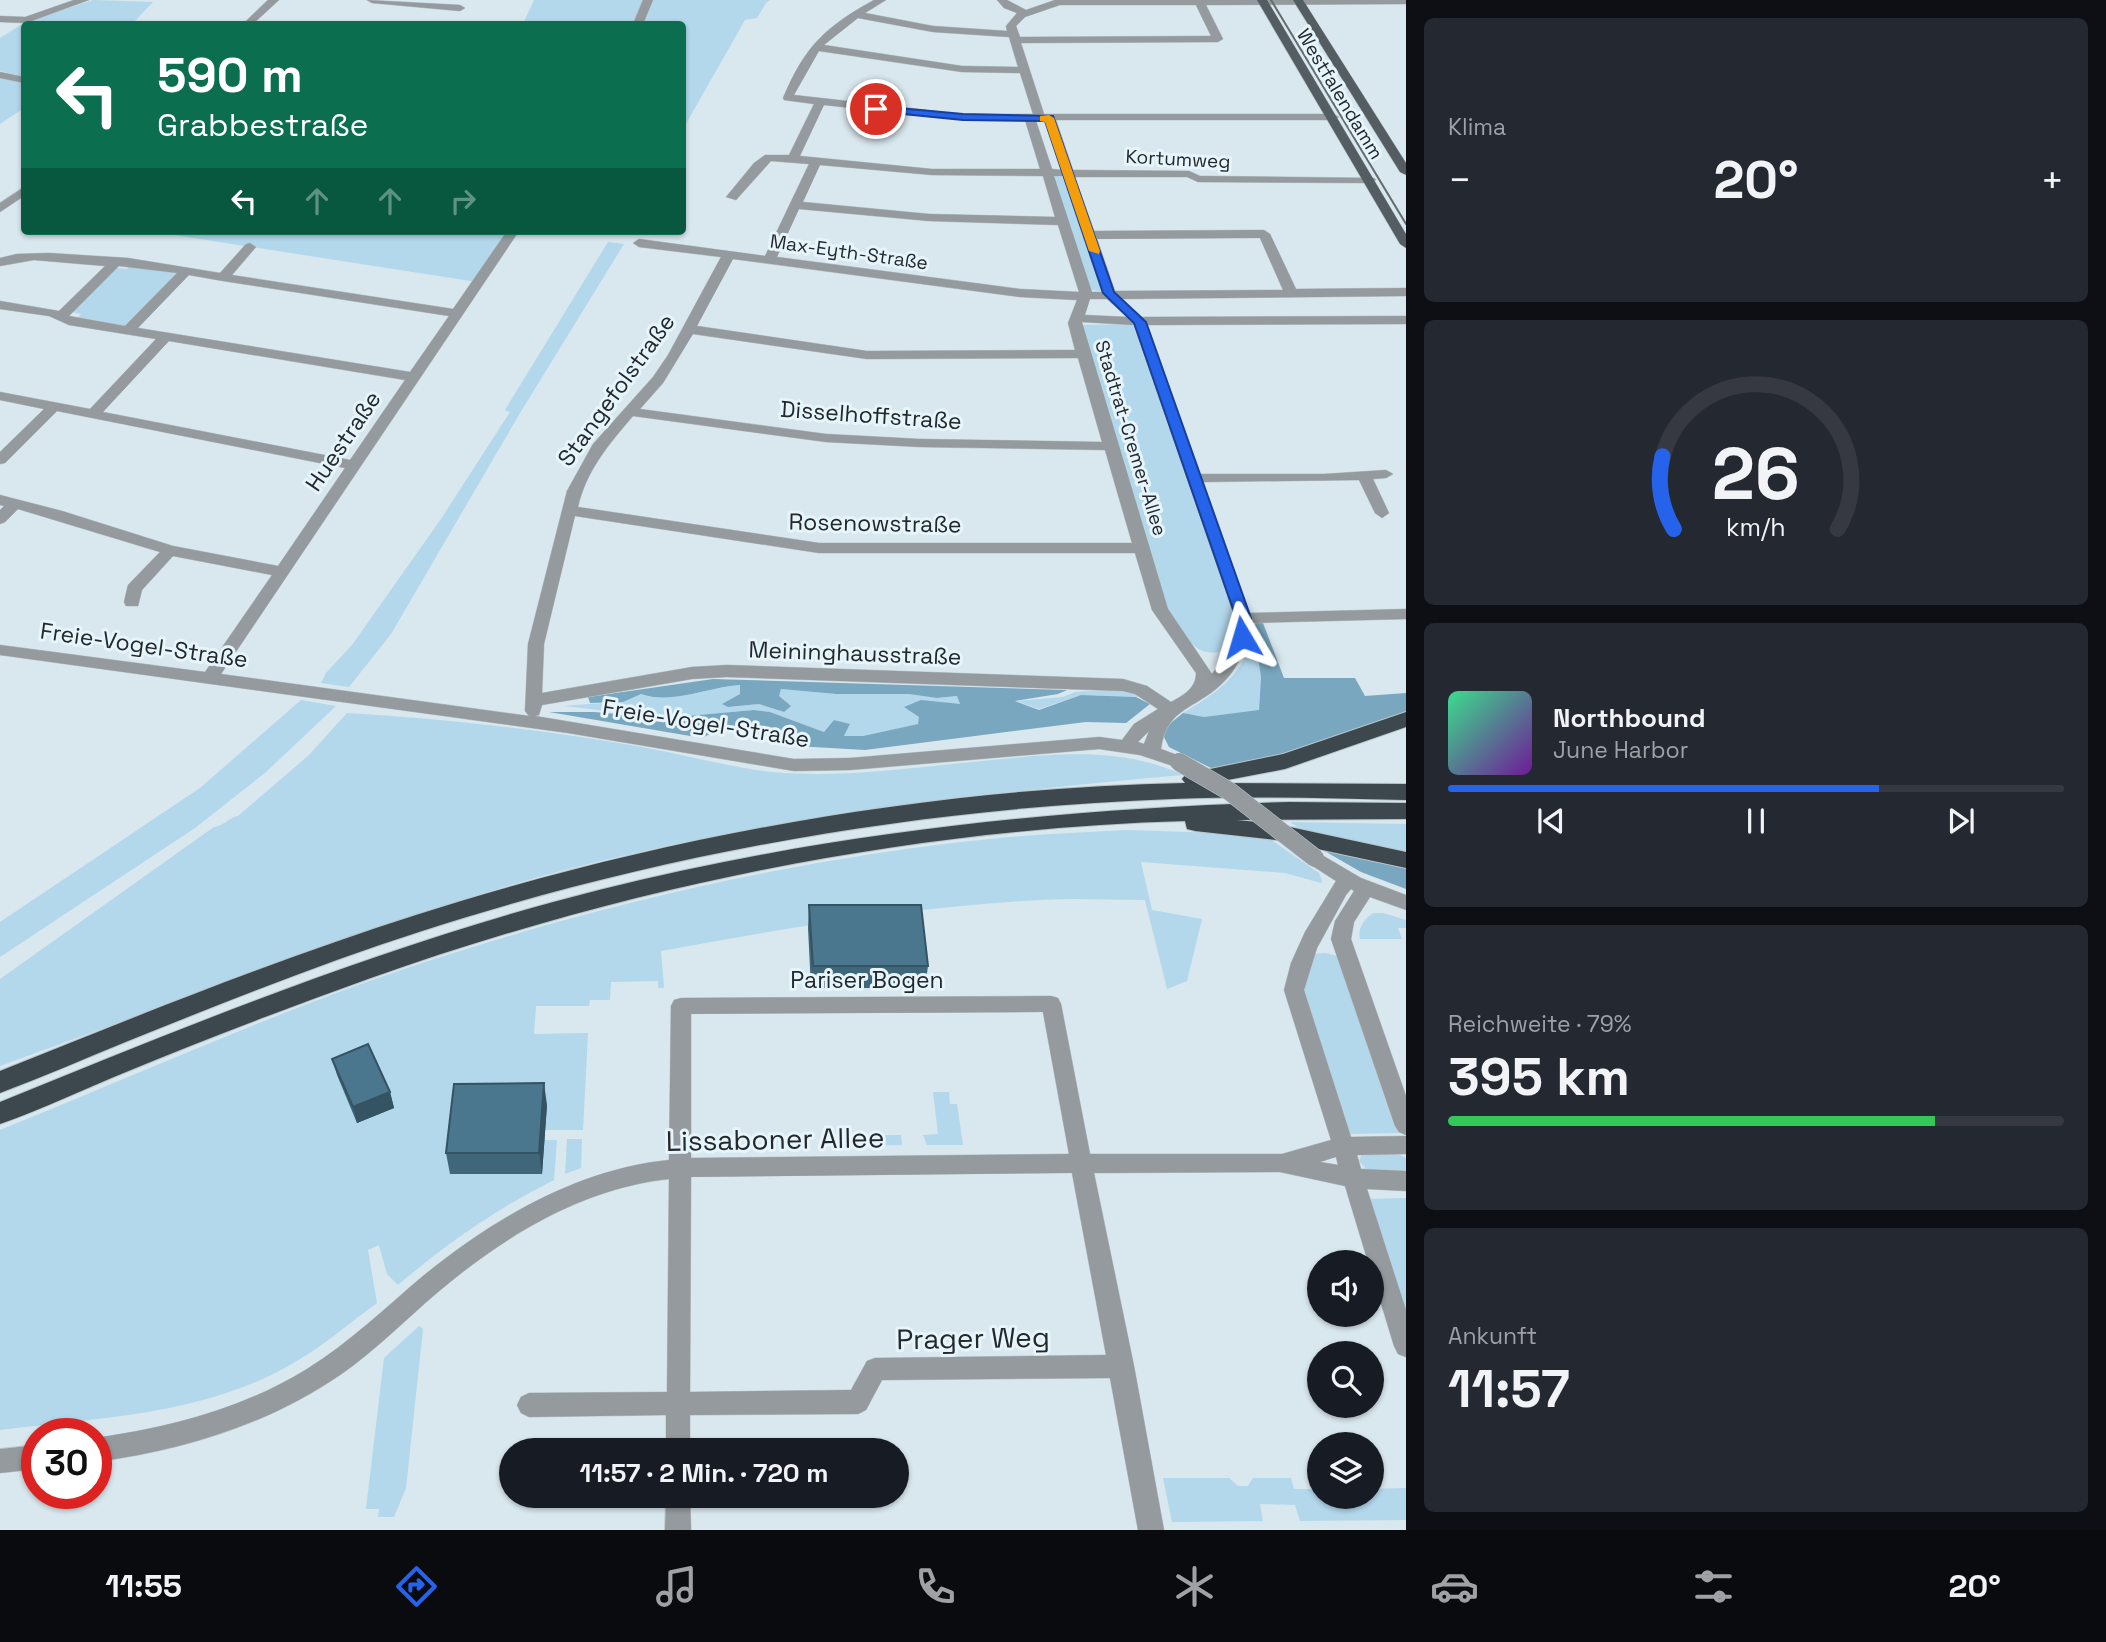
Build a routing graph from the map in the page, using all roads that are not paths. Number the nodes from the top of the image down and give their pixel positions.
1 (84, 0) edge
2 (274, 0) edge
3 (373, 0) edge
4 (649, 0) edge
5 (881, 0) edge
6 (1002, 0) edge
7 (1357, 0) edge
8 (1057, 1) edge
9 (1142, 1) edge
10 (1206, 1) edge
11 (1262, 1) edge
12 (1298, 1) edge
13 (1406, 1) edge
14 (462, 4) edge
15 (1025, 13) junction
16 (855, 14) junction
17 (0, 19) edge
18 (455, 19) dead end
19 (251, 21) edge
20 (639, 21) edge
21 (1014, 37) junction
22 (815, 47) junction
23 (1023, 71) junction
24 (0, 75) edge
25 (21, 79) edge
26 (820, 103) junction
27 (1333, 117) junction
28 (1040, 119) junction
29 (793, 159) junction
30 (816, 161) junction
31 (1405, 170) edge
32 (1048, 173) junction
33 (1068, 174) junction
34 (1370, 180) junction
35 (21, 193) edge
36 (732, 197) dead end
37 (796, 205) junction
38 (0, 208) edge
39 (1063, 221) junction
40 (510, 235) edge
41 (1089, 235) junction
42 (639, 243) dead end
43 (1406, 244) edge
44 (250, 247) dead end
45 (728, 256) junction
46 (769, 261) junction
47 (0, 262) edge
48 (115, 263) junction
49 (186, 271) junction
50 (223, 276) junction
51 (1406, 292) edge
52 (1109, 293) junction
53 (1291, 293) junction
54 (1086, 294) junction
55 (1055, 296) junction
56 (0, 305) edge
57 (1079, 313) junction
58 (458, 314) junction
59 (61, 317) junction
60 (1406, 320) edge
61 (1140, 322) junction
62 (689, 329) junction
63 (129, 330) junction
64 (166, 336) junction
65 (1083, 354) junction
66 (414, 377) junction
67 (0, 396) edge
68 (55, 406) junction
69 (631, 412) junction
70 (94, 414) junction
71 (1110, 446) junction
72 (0, 460) edge
73 (353, 465) junction
74 (1386, 474) dead end
75 (1364, 475) junction
76 (1194, 478) junction
77 (7, 502) edge
78 (568, 510) junction
79 (1382, 513) dead end
80 (0, 519) edge
81 (1142, 548) junction
82 (170, 550) junction
83 (281, 572) junction
84 (132, 602) dead end
85 (1406, 614) edge
86 (1243, 618) junction
87 (0, 650) edge
88 (1190, 651) junction
89 (1236, 653) junction
90 (210, 678) junction
91 (1194, 696) junction
92 (534, 700) junction
93 (1168, 711) junction
94 (1406, 719) edge
95 (530, 722) junction
96 (1128, 746) junction
97 (1152, 752) junction
98 (1406, 792) edge
99 (1004, 802) junction
100 (1406, 811) edge
101 (1028, 823) junction
102 (1406, 860) edge
103 (1357, 884) junction
104 (1406, 903) edge
105 (0, 1082) edge
106 (0, 1112) edge
107 (1406, 1126) edge
108 (1406, 1145) edge
109 (1343, 1146) junction
110 (1280, 1163) junction
111 (1083, 1166) junction
112 (678, 1168) junction
113 (1353, 1180) junction
114 (1406, 1181) edge
115 (1406, 1346) edge
116 (1122, 1366) junction
117 (677, 1404) junction
118 (529, 1405) dead end
119 (678, 1438) edge
120 (112, 1447) edge
121 (21, 1459) edge
122 (0, 1461) edge
123 (678, 1508) edge
124 (678, 1530) edge
125 (1152, 1530) edge

1 - 17 street
2 - 19 street
3 - 14 street
4 - 20 street
5 - 16 street
6 - 15 street
7 - 12 street
7 - 13 street
8 - 9 street
8 - 15 street
9 - 10 street
10 - 11 street
10 - 21 street
11 - 12 street
11 - 27 main road, Westfalendamm
12 - 31 main road, Westfalendamm
14 - 18 street
15 - 21 street
16 - 21 street
16 - 22 street
21 - 23 street
22 - 23 street
22 - 26 street
23 - 28 street
24 - 25 street
26 - 28 street
26 - 29 street
27 - 28 street
27 - 34 main road, Westfalendamm
28 - 32 street
28 - 33 street, Stadtrat-Cremer-Allee
29 - 30 street, Kortumweg
29 - 36 street, Kortumweg
30 - 32 street, Kortumweg
30 - 37 street
32 - 33 street, Kortumweg
32 - 39 street
33 - 34 street, Kortumweg
33 - 41 street, Stadtrat-Cremer-Allee
34 - 43 main road, Westfalendamm
35 - 38 street
37 - 39 street
37 - 46 street
39 - 54 street
40 - 58 street, Huestraße
41 - 52 street, Stadtrat-Cremer-Allee
41 - 53 street
42 - 45 street, Max-Eyth-Straße
44 - 50 street
45 - 46 street, Max-Eyth-Straße
45 - 62 street, Stangefolstraße
46 - 55 street, Max-Eyth-Straße
47 - 48 street
48 - 49 street
48 - 59 street
49 - 50 street
49 - 63 street
50 - 58 street
51 - 53 street, Max-Eyth-Straße
52 - 53 street, Max-Eyth-Straße
52 - 54 street, Max-Eyth-Straße
52 - 61 street, Stadtrat-Cremer-Allee
54 - 55 street, Max-Eyth-Straße
54 - 57 street
55 - 57 street, Max-Eyth-Straße
56 - 59 street
57 - 61 street, Max-Eyth-Straße
57 - 65 street, Stadtrat-Cremer-Allee
58 - 66 street, Huestraße
59 - 63 street
60 - 61 street, Max-Eyth-Straße
61 - 76 street, Stadtrat-Cremer-Allee
62 - 65 street
62 - 69 street, Stangefolstraße
63 - 64 street
64 - 66 street
64 - 70 street
65 - 71 street, Stadtrat-Cremer-Allee
66 - 73 street, Huestraße
67 - 68 street
68 - 70 street
68 - 72 street
69 - 71 street, Disselhoffstraße
69 - 78 street, Stangefolstraße
70 - 73 street
71 - 81 street, Stadtrat-Cremer-Allee
73 - 83 street, Huestraße
74 - 75 street
75 - 76 street
75 - 79 street
76 - 86 street, Stadtrat-Cremer-Allee
77 - 80 street
77 - 82 street
78 - 81 street, Rosenowstraße
78 - 92 street, Stangefolstraße
81 - 88 street, Stadtrat-Cremer-Allee
82 - 83 street
82 - 84 street
83 - 90 street, Huestraße
85 - 86 street
86 - 89 street
87 - 90 street, Freie-Vogel-Straße
88 - 89 street
88 - 91 street, Stadtrat-Cremer-Allee
89 - 91 street
90 - 95 street, Freie-Vogel-Straße
91 - 93 street
92 - 93 street, Meininghausstraße
92 - 95 street, Stangefolstraße
93 - 96 street
93 - 97 street
94 - 99 highway
95 - 96 street, Freie-Vogel-Straße
96 - 97 street, Freie-Vogel-Straße
97 - 103 street, Freie-Vogel-Straße, bridge
98 - 99 highway
99 - 105 highway
100 - 101 highway
101 - 102 highway
101 - 106 highway
103 - 104 street, Freie-Vogel-Straße
103 - 107 street
103 - 109 street
108 - 109 street, Lissaboner Allee
109 - 110 street, Lissaboner Allee
109 - 113 street
110 - 111 street, Lissaboner Allee
110 - 113 street, Lissaboner Allee
111 - 112 street, Lissaboner Allee
111 - 112 street, Pariser Bogen
111 - 116 street
112 - 117 street
112 - 120 street, Lissaboner Allee
113 - 114 street, Lissaboner Allee
113 - 115 street
116 - 117 street, Prager Weg
116 - 125 street
117 - 118 street
117 - 119 street
121 - 122 street
123 - 124 street

